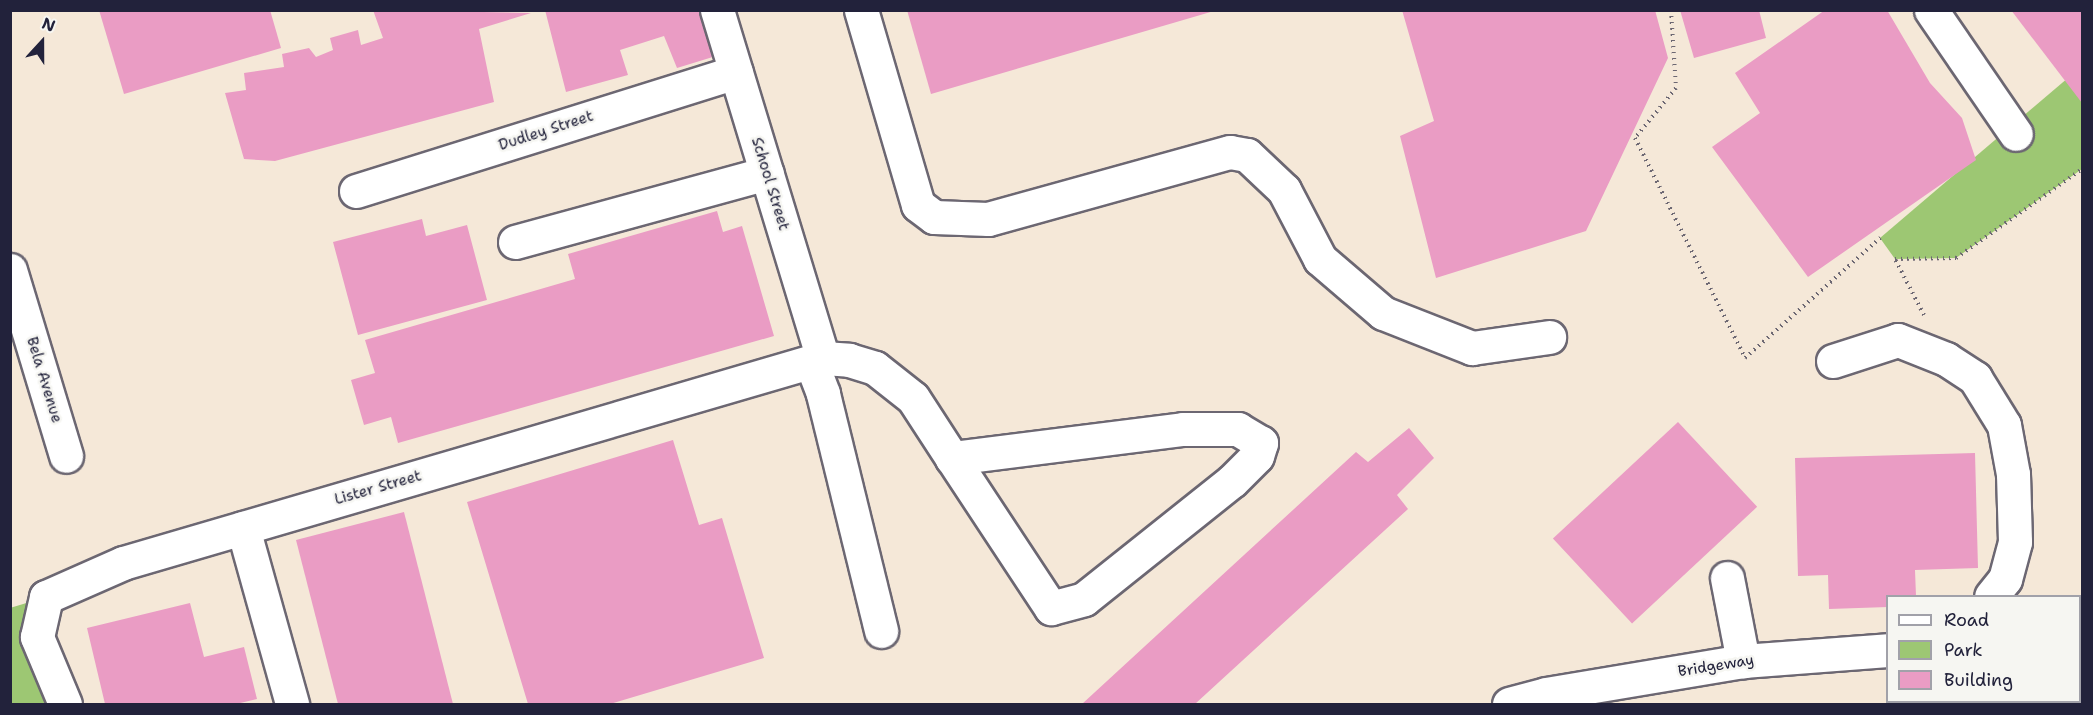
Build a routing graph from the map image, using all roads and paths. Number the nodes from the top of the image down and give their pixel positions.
1 (717, 10) edge
2 (861, 10) edge
3 (1671, 10) edge
4 (1931, 10) edge
5 (736, 72) junction
6 (2016, 134) dead end
7 (2082, 169) edge
8 (767, 173) junction
9 (356, 191) dead end
10 (1880, 238) dead end
11 (515, 242) dead end
12 (1894, 259) dead end
13 (10, 270) edge
14 (1549, 337) dead end
15 (817, 360) junction
16 (1833, 361) dead end
17 (66, 456) dead end
18 (952, 458) junction
19 (243, 528) junction
20 (1727, 578) dead end
21 (1993, 595) edge
22 (881, 631) dead end
23 (1886, 650) edge
24 (1743, 661) junction
25 (1545, 699) edge
26 (65, 705) edge
27 (292, 705) edge
28 (1509, 705) edge

1 - 5 street, School Street
2 - 14 street
3 - 10 path
4 - 6 street
5 - 8 street, School Street
5 - 9 street, Dudley Street
7 - 12 path
8 - 11 street
8 - 15 street, School Street
13 - 17 street, Bela Avenue
15 - 18 street
15 - 19 street, Lister Street
15 - 22 street, School Street
16 - 21 street
18 - 18 street
19 - 26 street, Lister Street
19 - 27 street
20 - 24 street
23 - 24 street, Bridgeway
24 - 25 street, Bridgeway
25 - 28 street, Bridgeway

